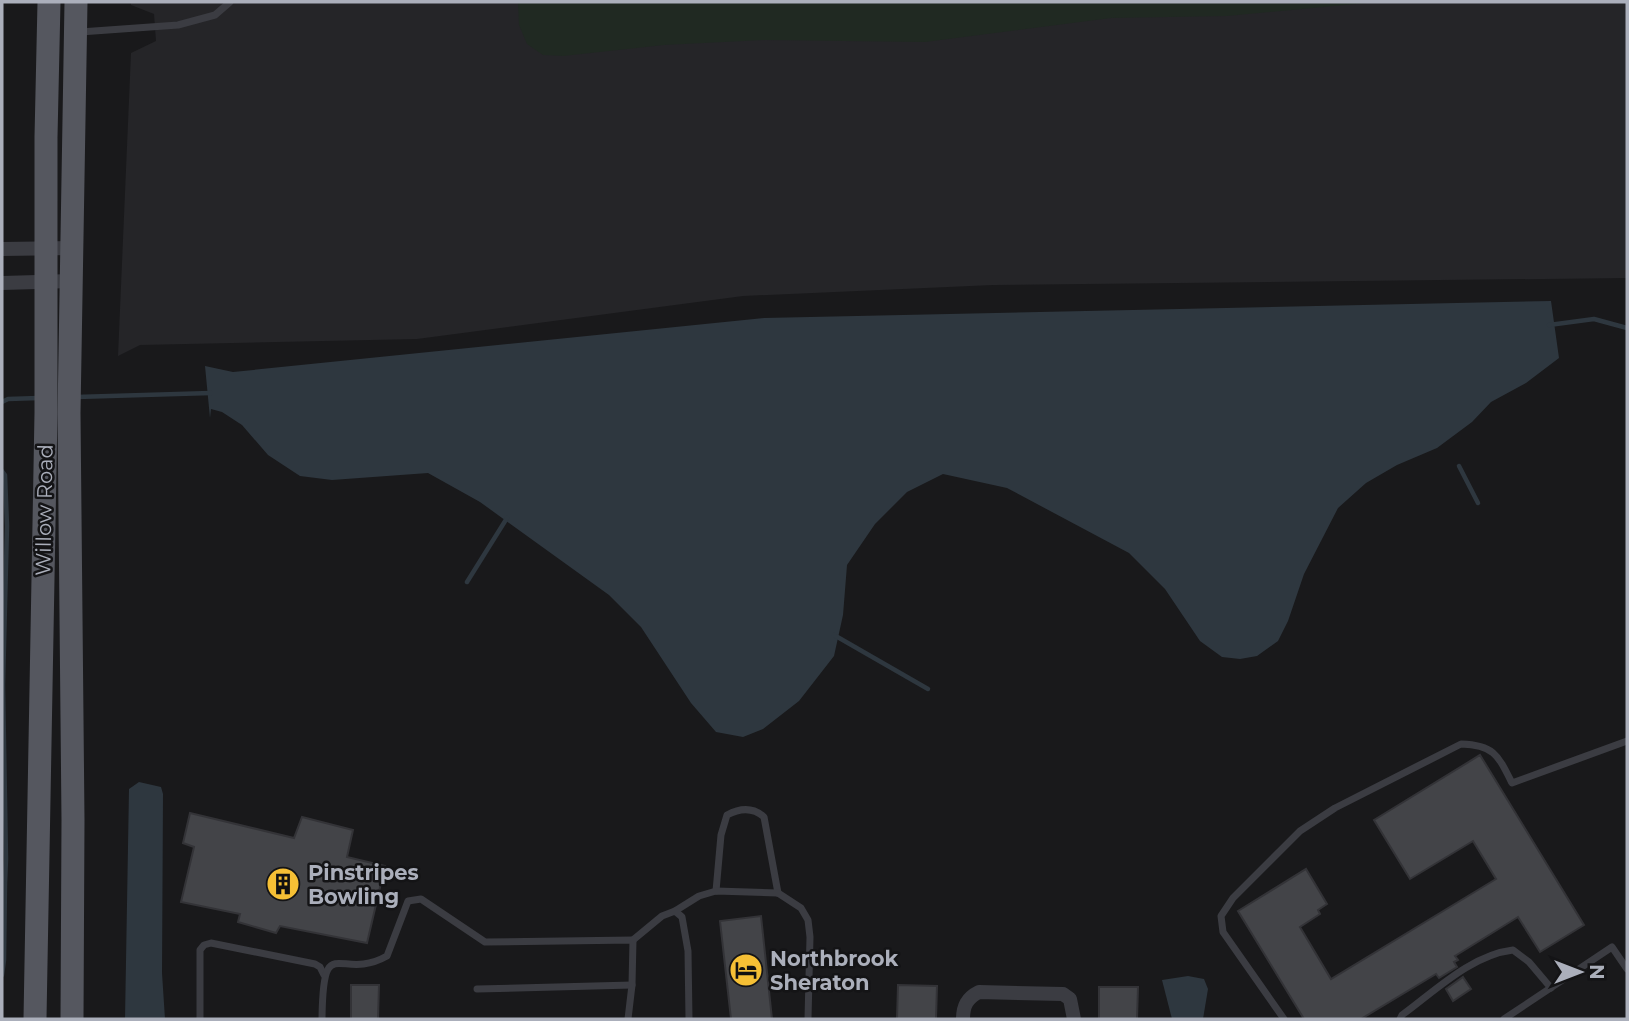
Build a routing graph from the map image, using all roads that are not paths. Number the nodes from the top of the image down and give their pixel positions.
1 (49, 2) edge
2 (76, 2) edge
3 (230, 2) edge
4 (49, 32) junction
5 (76, 32) junction
6 (47, 248) junction
7 (73, 248) junction
8 (2, 249) edge
9 (47, 281) junction
10 (72, 281) junction
11 (2, 283) edge
12 (1627, 741) edge
13 (716, 891) junction
14 (778, 892) junction
15 (675, 911) junction
16 (633, 940) junction
17 (1626, 965) edge
18 (324, 975) junction
19 (632, 985) junction
20 (1551, 988) junction
21 (477, 989) dead end
22 (36, 1019) edge
23 (72, 1019) edge
24 (200, 1019) edge
25 (322, 1019) edge
26 (628, 1019) edge
27 (689, 1019) edge
28 (808, 1019) edge
29 (963, 1019) edge
30 (1074, 1019) edge
31 (1284, 1019) edge
32 (1401, 1019) edge
33 (1504, 1019) edge

1 - 4 main road, Willow Road
2 - 5 main road, Willow Road
3 - 5 lane
4 - 5 main road
4 - 6 main road, Willow Road
5 - 7 main road, Willow Road
6 - 7 street
6 - 8 street
6 - 9 main road, Willow Road
7 - 10 main road, Willow Road
9 - 10 street
9 - 11 street
9 - 22 main road, Willow Road
10 - 23 main road, Willow Road
12 - 31 lane
13 - 14 lane
13 - 14 lane
13 - 15 lane
14 - 28 lane
15 - 16 lane
15 - 27 lane
16 - 18 lane
16 - 19 lane
17 - 20 lane
18 - 24 lane
18 - 25 lane
19 - 21 lane
19 - 26 lane
20 - 32 lane
20 - 33 lane
29 - 30 street

